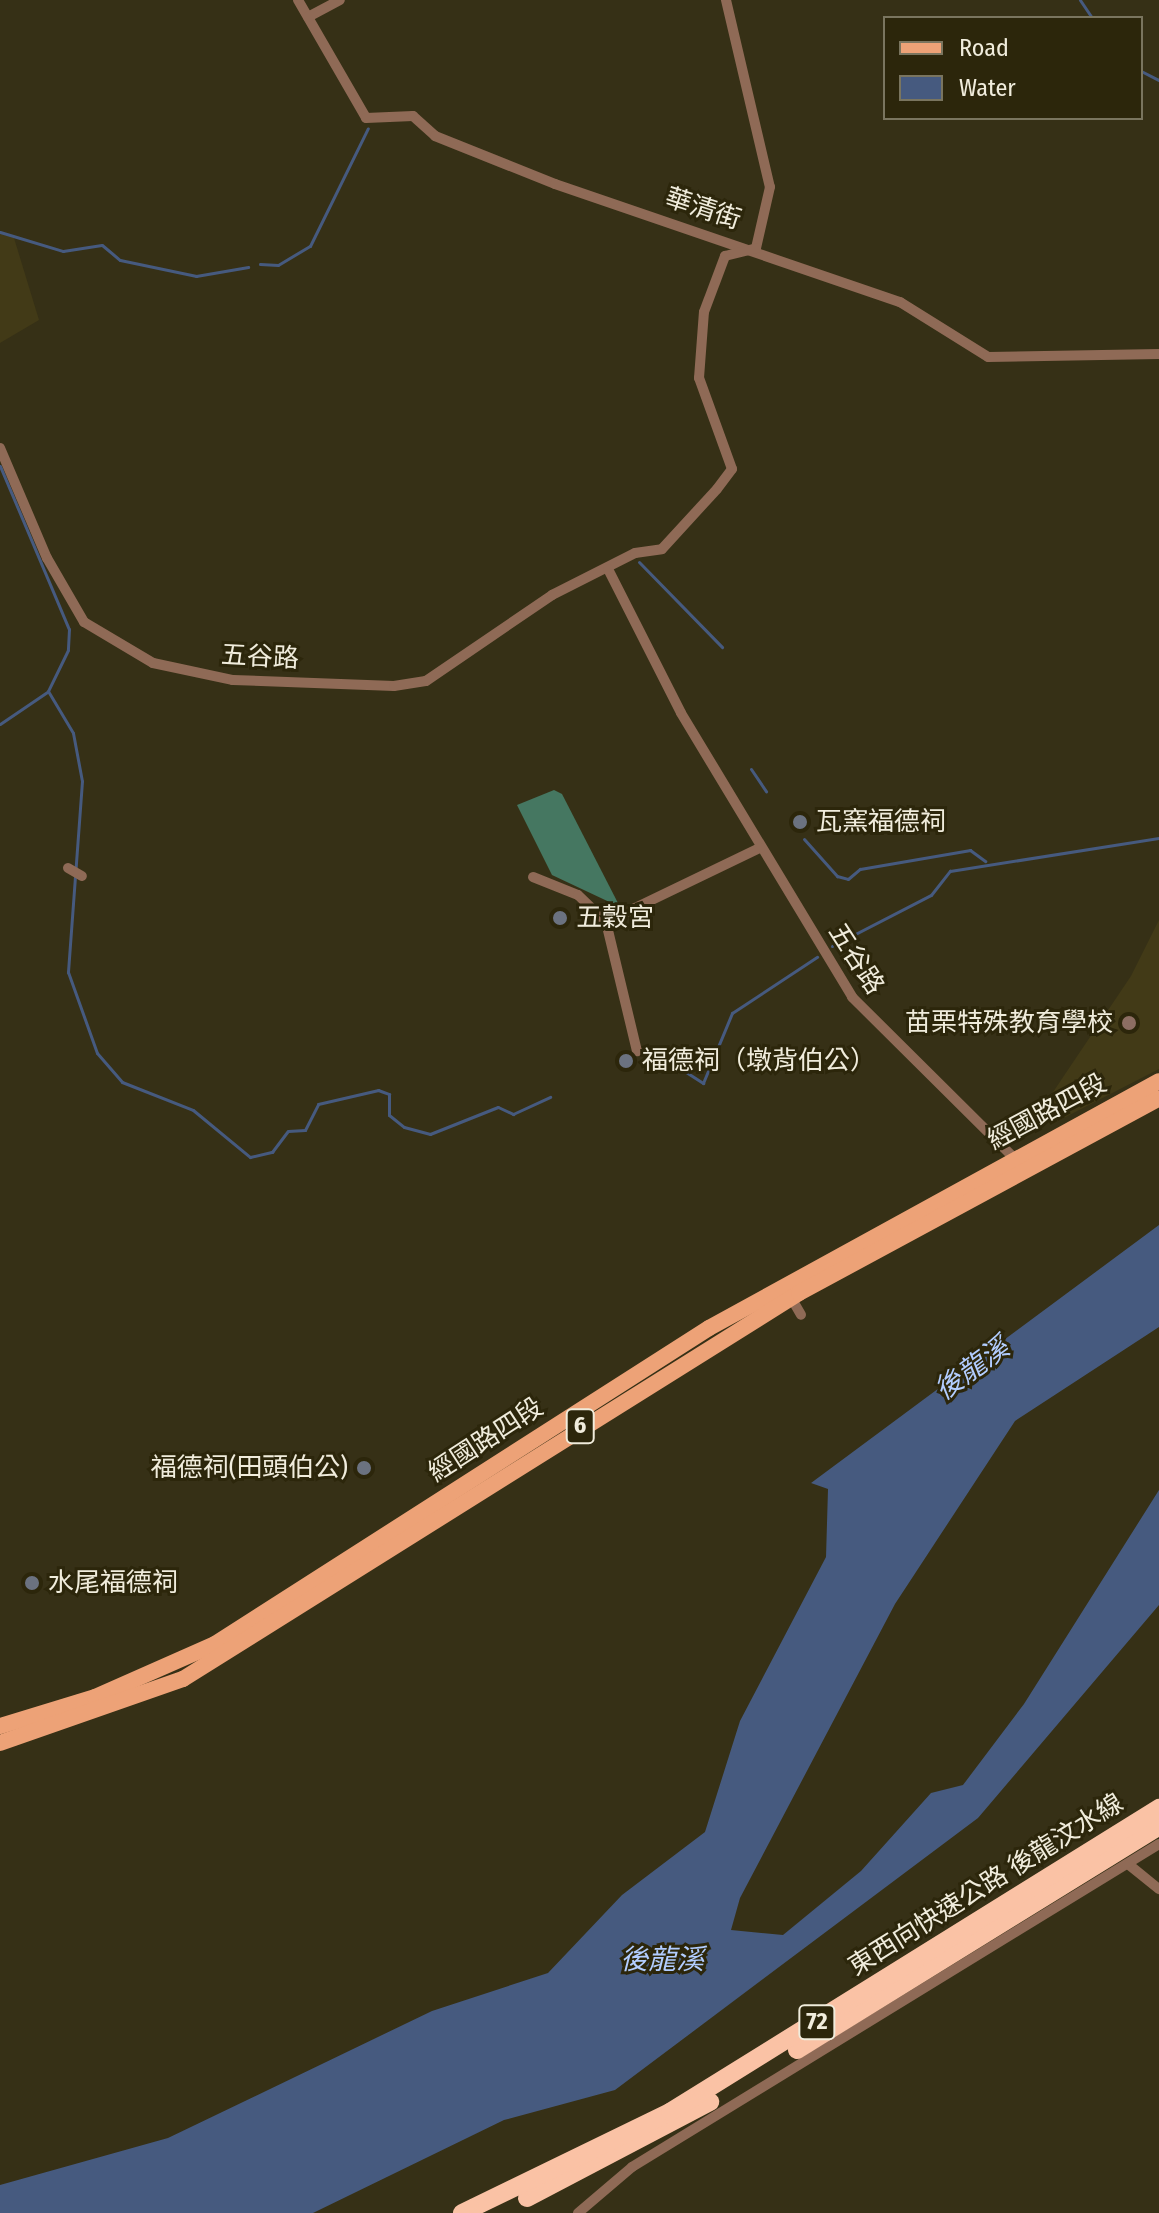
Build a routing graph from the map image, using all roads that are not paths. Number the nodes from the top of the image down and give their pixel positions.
1 (298, 0) edge
2 (340, 0) edge
3 (726, 0) edge
4 (308, 17) junction
5 (756, 248) junction
6 (1159, 354) edge
7 (0, 448) edge
8 (608, 569) junction
9 (760, 848) junction
10 (68, 868) dead end
11 (82, 876) dead end
12 (533, 877) dead end
13 (606, 922) junction
14 (637, 1051) dead end
15 (1159, 1081) edge
16 (1159, 1098) edge
17 (1018, 1162) junction
18 (787, 1292) junction
19 (801, 1315) dead end
20 (454, 1508) junction
21 (0, 1726) edge
22 (0, 1743) edge
23 (1159, 1808) edge
24 (1159, 1826) edge
25 (1159, 1844) edge
26 (1128, 1864) junction
27 (1159, 1889) edge
28 (462, 2213) edge
29 (492, 2213) edge
30 (578, 2213) edge

1 - 4 street, 華清街
2 - 4 street
3 - 5 street
4 - 5 street, 華清街
5 - 6 street, 華清街
5 - 8 street, 五谷路
7 - 8 street, 五谷路
8 - 9 street, 五谷路
9 - 13 street
9 - 17 street, 五谷路
10 - 11 street
12 - 13 street
13 - 14 street
15 - 17 main road, 經國路四段 / 6
16 - 17 main road, 經國路四段 / 6
17 - 18 main road, 經國路四段 / 6
18 - 19 street
18 - 20 main road, 經國路四段 / 6
20 - 21 main road, 經國路四段 / 6
20 - 22 main road, 經國路四段 / 6
23 - 28 highway, 東西向快速公路 後龍汶水線 / 72
24 - 29 highway, 東西向快速公路 後龍汶水線 / 72
25 - 26 street
26 - 27 street
26 - 30 street

